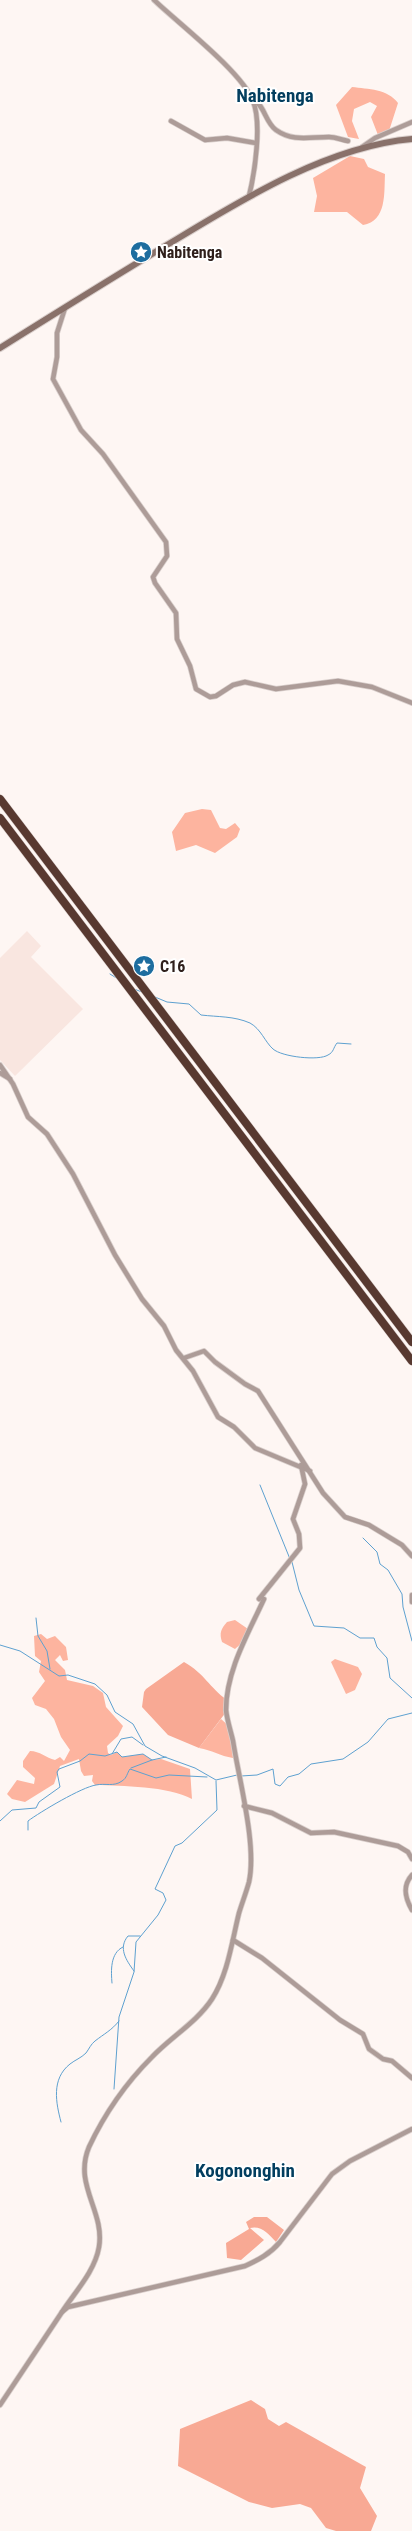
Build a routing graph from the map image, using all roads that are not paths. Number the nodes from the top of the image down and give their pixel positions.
1 (154, 0) edge
2 (253, 99) junction
3 (171, 121) dead end
4 (412, 122) edge
5 (412, 139) edge
6 (348, 141) dead end
7 (256, 143) junction
8 (359, 150) junction
9 (249, 196) junction
10 (65, 308) junction
11 (0, 348) edge
12 (412, 703) edge
13 (0, 799) edge
14 (0, 818) edge
15 (0, 1065) edge
16 (0, 1073) edge
17 (10, 1079) junction
18 (412, 1342) edge
19 (184, 1358) junction
20 (412, 1361) edge
21 (300, 1456) junction
22 (301, 1466) junction
23 (310, 1471) junction
24 (412, 1556) edge
25 (412, 1595) edge
26 (412, 1602) edge
27 (244, 1806) junction
28 (412, 1859) edge
29 (412, 1875) edge
30 (412, 1910) edge
31 (233, 1940) junction
32 (412, 2078) edge
33 (412, 2129) edge
34 (62, 2312) junction
35 (0, 2406) edge

1 - 2 street
2 - 6 street
2 - 7 street
3 - 7 street
4 - 8 street
5 - 8 street
7 - 9 street
8 - 9 street
9 - 10 street
10 - 11 street
10 - 12 street
13 - 18 highway
14 - 20 highway
15 - 17 street
16 - 17 street
17 - 19 street
19 - 21 street
19 - 22 street
21 - 22 street
21 - 23 street
22 - 23 street
22 - 27 street
23 - 24 street
25 - 26 street
27 - 28 street
27 - 31 street
29 - 30 street
31 - 32 street
31 - 34 street
33 - 34 street
34 - 35 street

